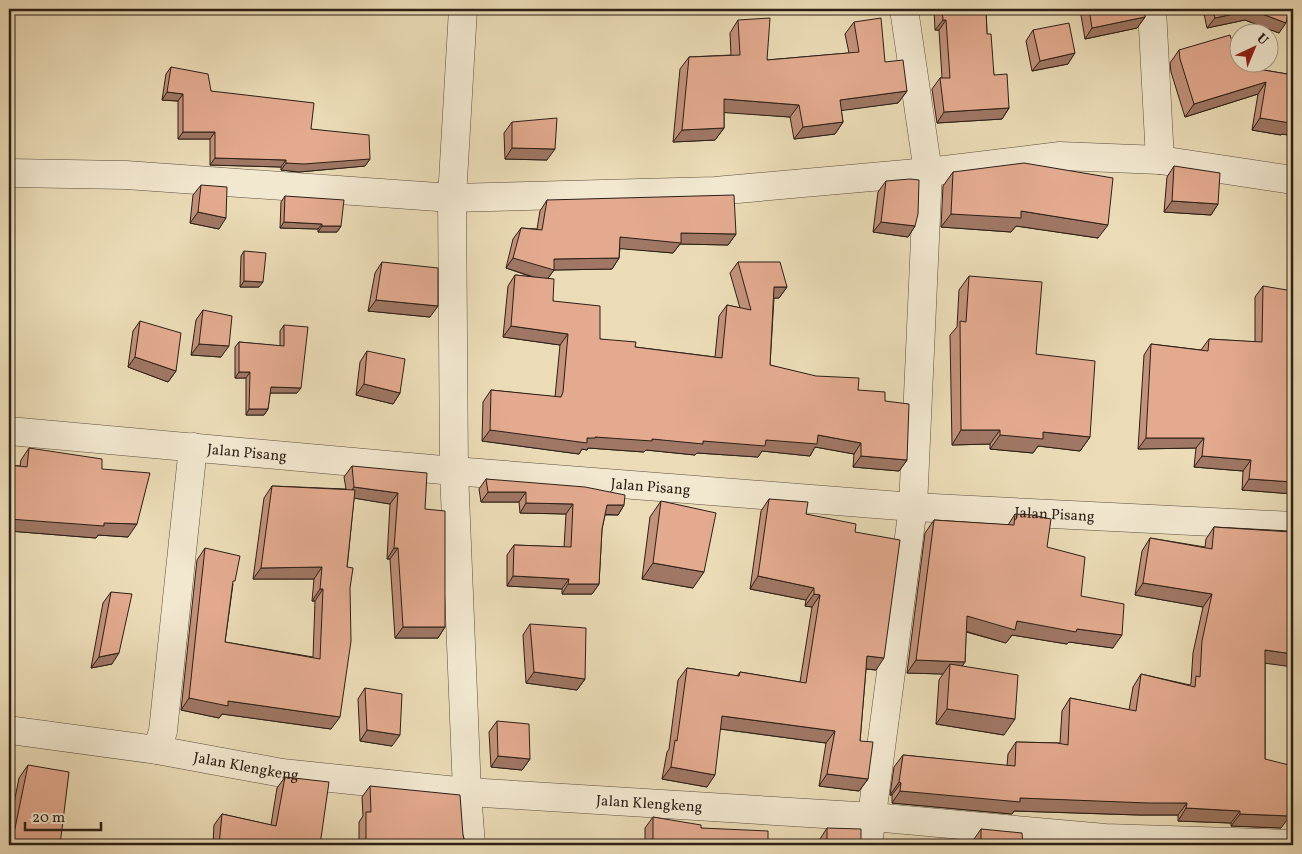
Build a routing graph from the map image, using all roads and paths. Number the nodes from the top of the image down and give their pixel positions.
1 (463, 9) edge
2 (904, 9) edge
3 (1152, 9) edge
4 (1160, 160) junction
5 (928, 172) junction
6 (9, 173) edge
7 (1293, 180) edge
8 (452, 198) junction
9 (9, 431) edge
10 (194, 447) junction
11 (454, 471) junction
12 (914, 506) junction
13 (1293, 526) edge
14 (9, 730) edge
15 (157, 750) junction
16 (467, 792) junction
17 (873, 817) junction
18 (1104, 841) edge
19 (1293, 844) edge
20 (472, 845) edge
21 (868, 845) edge

1 - 8 street
2 - 5 street
3 - 4 street
4 - 5 street
4 - 7 street
5 - 8 street
5 - 12 street
6 - 8 street
8 - 11 street
9 - 10 street, Jalan Pisang
10 - 11 street, Jalan Pisang
10 - 15 street
11 - 12 street, Jalan Pisang
11 - 16 street
12 - 13 street, Jalan Pisang
12 - 17 street
14 - 15 street, Jalan Klengkeng
15 - 16 street, Jalan Klengkeng
16 - 17 street, Jalan Klengkeng
16 - 20 street
17 - 18 street, Jalan Klengkeng
17 - 21 street
18 - 19 street, Jalan Klengkeng

